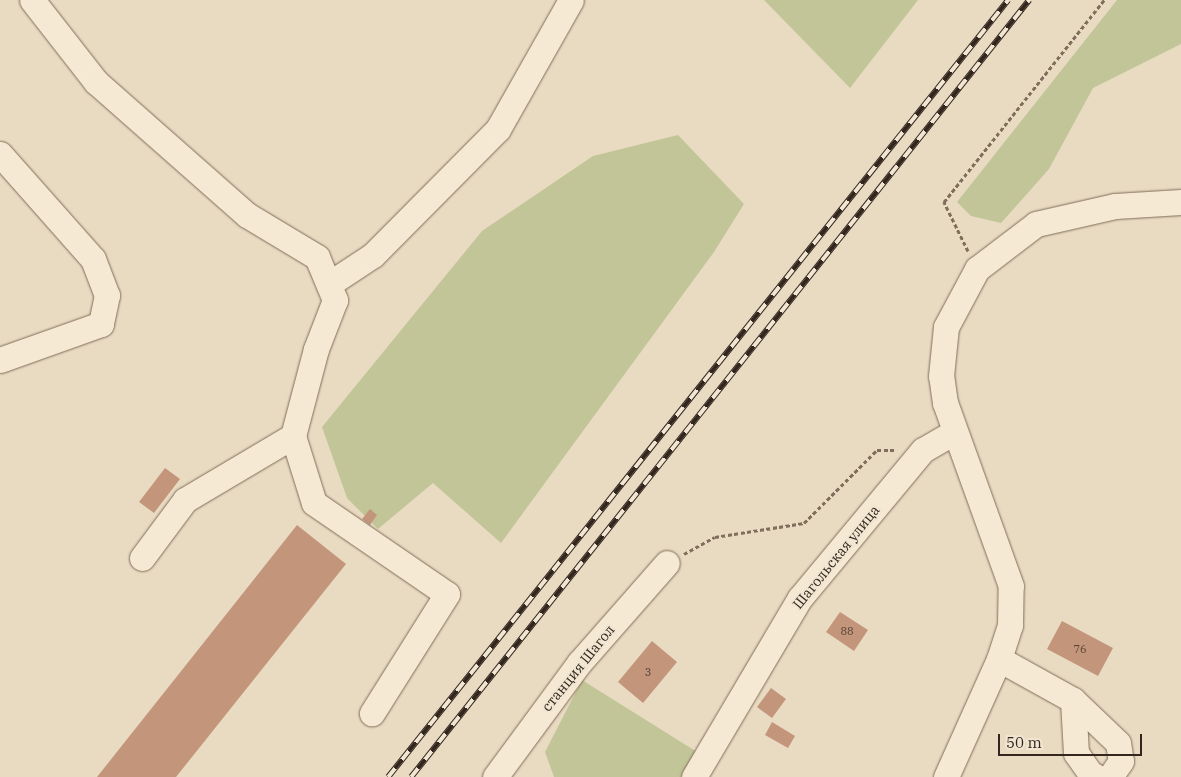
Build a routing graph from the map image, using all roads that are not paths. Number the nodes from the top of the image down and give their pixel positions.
1 (32, 0) edge
2 (571, 0) edge
3 (0, 154) edge
4 (1181, 202) edge
5 (328, 284) junction
6 (0, 360) edge
7 (954, 432) junction
8 (293, 436) junction
9 (142, 558) dead end
10 (667, 563) road end
11 (999, 659) junction
12 (1073, 700) junction
13 (372, 713) dead end
14 (496, 777) edge
15 (694, 777) edge
16 (946, 777) edge
17 (1097, 777) edge
18 (1110, 777) edge

1 - 5 street
2 - 5 street
3 - 6 street
4 - 7 street
5 - 8 street
7 - 11 street
7 - 15 street, Шагольская улица
8 - 9 street
8 - 13 street
10 - 14 street, станция Шагол
11 - 12 street
11 - 16 street
12 - 17 street
12 - 18 street

